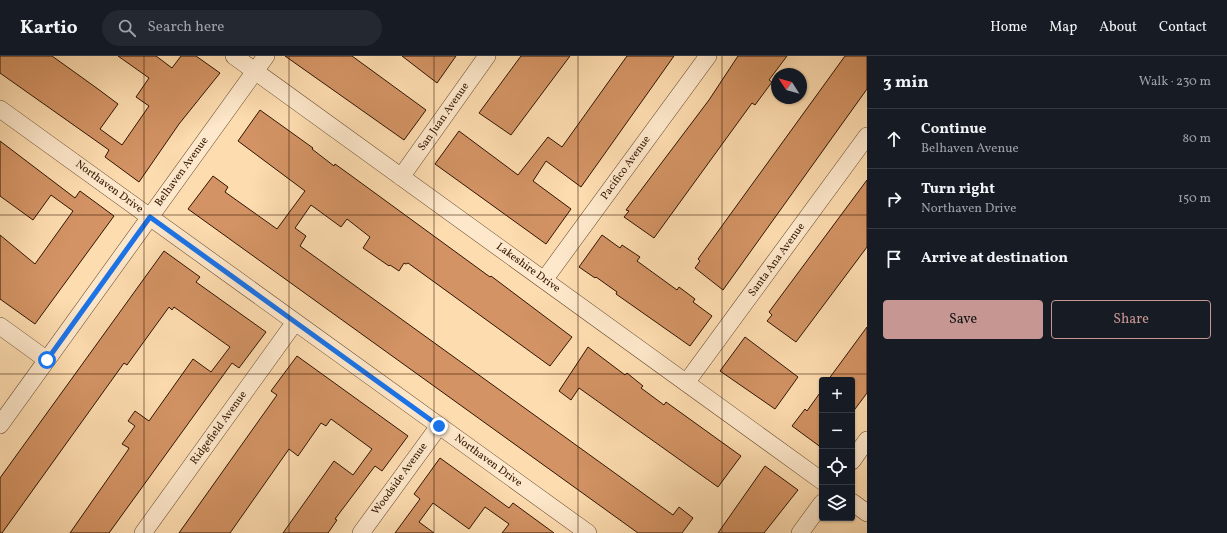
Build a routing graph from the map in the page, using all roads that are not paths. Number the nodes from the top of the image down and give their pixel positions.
1 (234, 56) edge
2 (266, 56) edge
3 (487, 56) edge
4 (708, 56) edge
5 (255, 72) junction
6 (0, 109) edge
7 (867, 136) edge
8 (401, 177) junction
9 (150, 217) junction
10 (544, 280) junction
11 (296, 322) junction
12 (0, 326) edge
13 (47, 360) junction
14 (686, 383) junction
15 (0, 425) edge
16 (439, 426) junction
17 (867, 440) edge
18 (855, 457) edge
19 (819, 479) edge
20 (855, 504) edge
21 (819, 507) edge
22 (867, 513) edge
23 (582, 531) edge
24 (143, 533) edge
25 (361, 533) edge
26 (800, 533) edge

1 - 5 street, Lakeshire Drive
2 - 5 street, Belhaven Avenue
3 - 8 street, San Juan Avenue
4 - 10 street, Pacifico Avenue
5 - 8 street, Lakeshire Drive
5 - 9 street, Belhaven Avenue
6 - 9 street, Northaven Drive
7 - 14 street, Santa Ana Avenue
8 - 10 street, Lakeshire Drive
9 - 11 street, Northaven Drive
9 - 13 street, Belhaven Avenue
10 - 14 street, Lakeshire Drive
11 - 16 street, Northaven Drive
11 - 24 street, Ridgefield Avenue
12 - 13 street
13 - 15 street, Belhaven Avenue
14 - 19 street, Lakeshire Drive
16 - 23 street, Northaven Drive
16 - 25 street, Woodside Avenue
17 - 18 street
20 - 22 street
21 - 26 street

